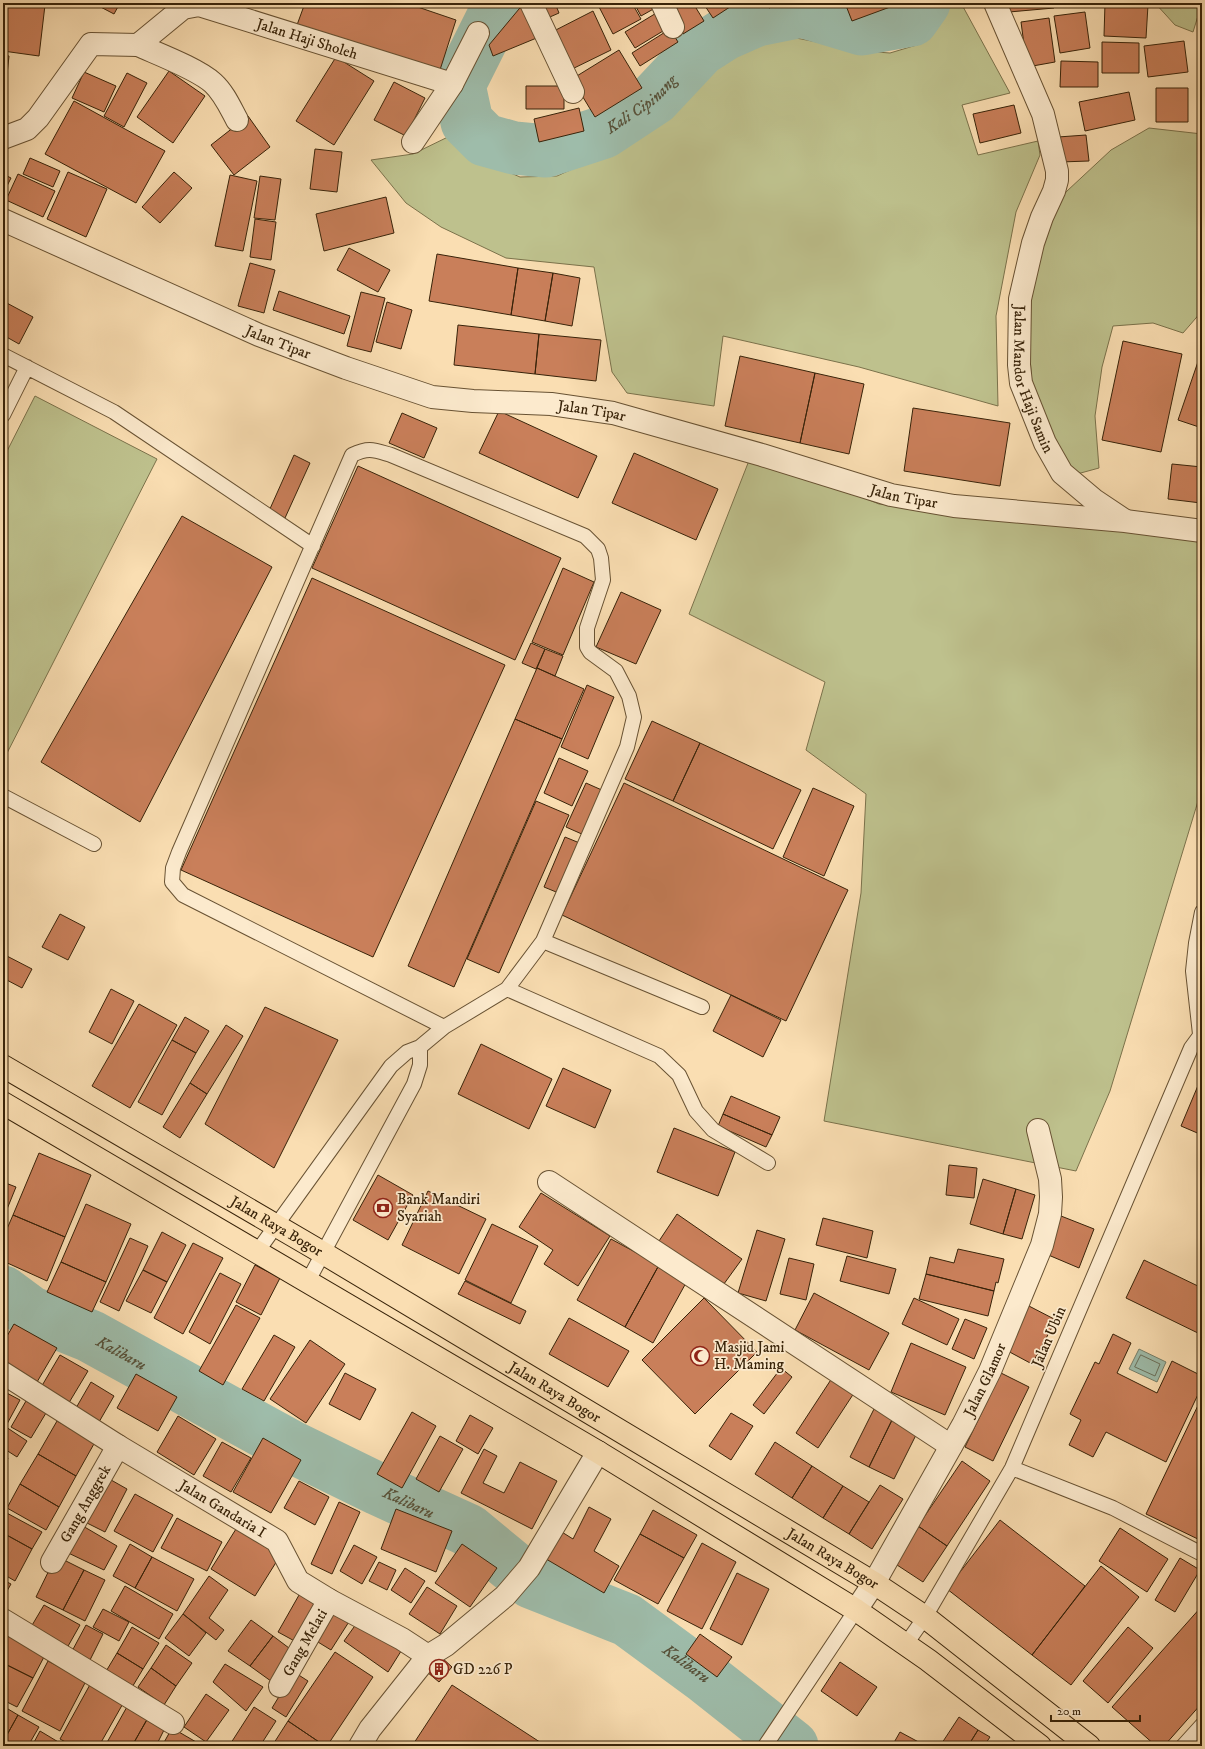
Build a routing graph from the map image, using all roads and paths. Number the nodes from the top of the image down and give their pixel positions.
1 (531, 3) edge
2 (662, 3) edge
3 (995, 3) edge
4 (673, 27) dead end
5 (478, 33) dead end
6 (138, 45) junction
7 (452, 84) junction
8 (573, 92) dead end
9 (237, 120) dead end
10 (3, 138) edge
11 (413, 142) dead end
12 (3, 220) edge
13 (3, 355) edge
14 (27, 367) junction
15 (3, 415) edge
16 (1125, 521) junction
17 (1202, 532) edge
18 (313, 546) junction
19 (3, 796) edge
20 (94, 844) dead end
21 (1202, 912) edge
22 (543, 941) junction
23 (507, 989) junction
24 (702, 1008) dead end
25 (444, 1027) junction
26 (1201, 1034) edge
27 (420, 1047) junction
28 (3, 1066) edge
29 (3, 1103) edge
30 (1038, 1130) dead end
31 (768, 1163) dead end
32 (549, 1182) dead end
33 (277, 1226) junction
34 (257, 1252) junction
35 (323, 1253) junction
36 (308, 1281) junction
37 (3, 1373) edge
38 (118, 1446) junction
39 (951, 1446) junction
40 (598, 1452) junction
41 (1012, 1468) junction
42 (1202, 1554) edge
43 (52, 1562) dead end
44 (874, 1583) junction
45 (329, 1600) junction
46 (856, 1610) junction
47 (925, 1617) junction
48 (3, 1620) edge
49 (906, 1644) junction
50 (428, 1656) junction
51 (280, 1686) dead end
52 (173, 1723) dead end
53 (1202, 1725) edge
54 (360, 1746) edge
55 (765, 1746) edge
56 (1040, 1746) edge
57 (1089, 1746) edge
58 (1183, 1746) edge

1 - 8 street
2 - 4 street
3 - 16 street, Jalan Mandor Haji Samin
5 - 7 street
6 - 7 street, Jalan Haji Sholeh
6 - 9 street
6 - 10 street
7 - 11 street
12 - 16 street, Jalan Tipar
13 - 14 lane
14 - 15 lane
14 - 18 lane
16 - 17 street, Jalan Tipar
18 - 22 lane
18 - 25 lane
19 - 20 lane
21 - 26 lane
22 - 23 lane
22 - 24 lane
23 - 25 lane
23 - 31 lane
25 - 27 lane
26 - 41 lane, Jalan Ubin
27 - 33 lane
27 - 35 lane
28 - 33 highway, Jalan Raya Bogor
29 - 34 highway, Jalan Raya Bogor
30 - 39 street, Jalan Glamor
32 - 39 street
33 - 34 lane
33 - 35 highway, Jalan Raya Bogor
34 - 36 highway, Jalan Raya Bogor
35 - 36 lane
35 - 44 highway, Jalan Raya Bogor
36 - 40 highway, Jalan Raya Bogor
37 - 38 street, Jalan Gandaria I
38 - 43 street, Gang Anggrek
38 - 45 street, Jalan Gandaria I
39 - 44 street, Jalan Glamor
40 - 46 highway, Jalan Raya Bogor
40 - 50 street
41 - 42 lane
41 - 47 lane, Jalan Ubin
44 - 46 street, Jalan Glamor
44 - 47 highway, Jalan Raya Bogor
45 - 50 street, Jalan Gandaria I
45 - 51 street, Gang Melati
46 - 49 highway, Jalan Raya Bogor
46 - 55 lane
47 - 49 lane, Jalan Ubin
47 - 57 highway, Jalan Raya Bogor
48 - 52 street
49 - 56 highway, Jalan Raya Bogor
50 - 54 street
53 - 58 lane

